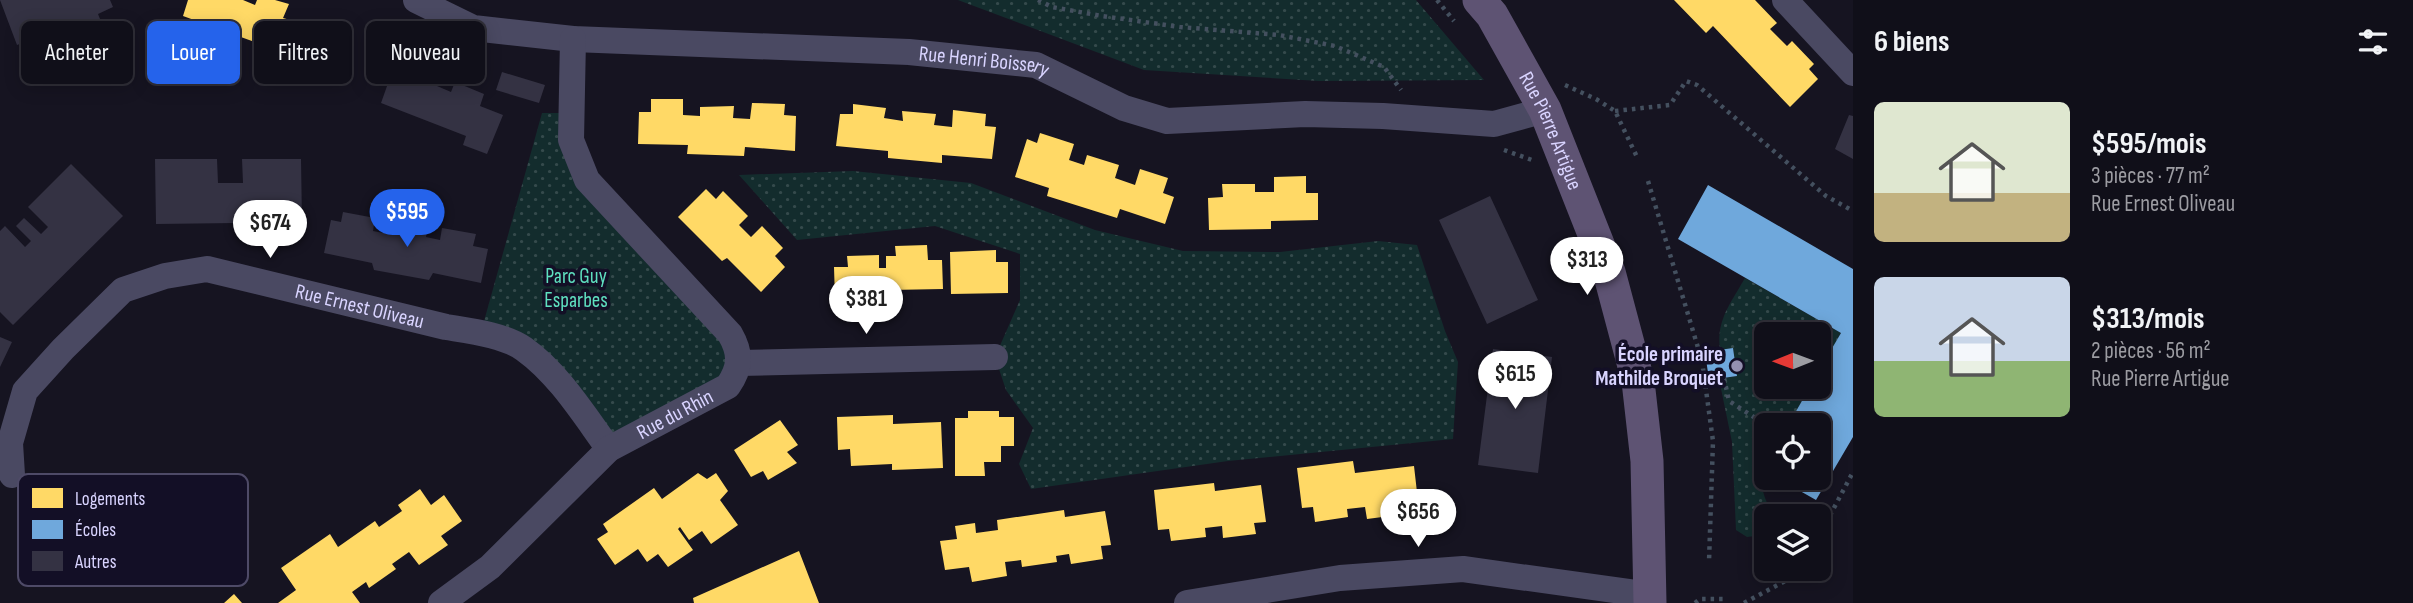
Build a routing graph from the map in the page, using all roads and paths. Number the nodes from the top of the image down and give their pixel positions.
1 (416, 0) edge
2 (1038, 0) edge
3 (1479, 0) edge
4 (1785, 0) edge
5 (573, 39) junction
6 (1853, 73) edge
7 (1551, 96) junction
8 (1615, 111) junction
9 (1423, 119) junction
10 (1500, 149) dead end
11 (1637, 157) dead end
12 (1538, 162) dead end
13 (1648, 181) dead end
14 (1853, 211) edge
15 (995, 357) dead end
16 (739, 362) junction
17 (1724, 378) dead end
18 (1754, 417) edge
19 (609, 449) junction
20 (1853, 472) edge
21 (12, 475) dead end
22 (1831, 513) edge
23 (1709, 562) dead end
24 (1785, 581) edge
25 (1650, 599) edge
26 (1724, 599) dead end
27 (1710, 601) edge
28 (441, 603) edge
29 (1187, 603) edge
30 (1695, 603) edge
31 (1744, 603) edge

1 - 5 street, Rue Henri Boissery
2 - 9 path
3 - 7 main road, Rue Pierre Artigue
4 - 6 street
5 - 9 street, Rue Henri Boissery
5 - 16 street
7 - 8 path
7 - 9 street, Rue Henri Boissery
7 - 25 main road, Rue Pierre Artigue
8 - 11 path
8 - 14 path
10 - 12 path
13 - 23 path
15 - 16 street
16 - 19 street, Rue du Rhin
17 - 18 path
19 - 21 street, Rue Ernest Oliveau
19 - 28 street, Rue du Rhin
20 - 22 path
24 - 31 path
25 - 29 street
26 - 27 path
27 - 30 path

